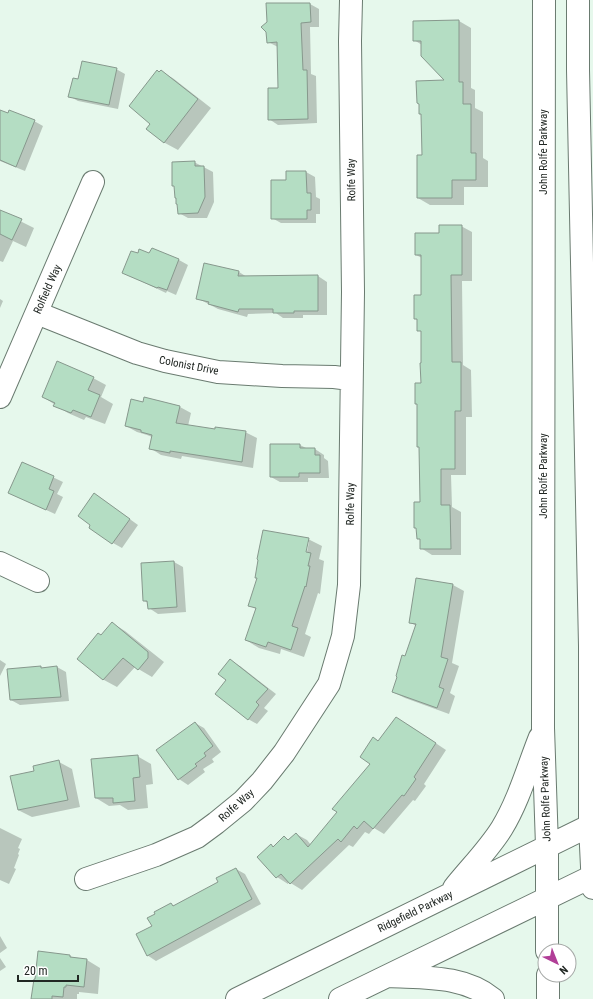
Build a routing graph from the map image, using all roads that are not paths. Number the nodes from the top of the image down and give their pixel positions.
1 (351, 0) edge
2 (544, 0) edge
3 (578, 0) edge
4 (93, 182) dead end
5 (37, 313) junction
6 (350, 379) junction
7 (0, 396) edge
8 (0, 563) edge
9 (38, 581) dead end
10 (592, 649) edge
11 (543, 728) junction
12 (592, 825) edge
13 (546, 846) junction
14 (593, 876) edge
15 (86, 879) dead end
16 (593, 888) edge
17 (448, 895) junction
18 (546, 898) junction
19 (547, 943) edge
20 (388, 976) junction
21 (548, 983) edge
22 (237, 999) edge
23 (340, 999) edge
24 (493, 999) edge
25 (548, 999) edge

1 - 6 main road, Rolfe Way
2 - 11 main road, John Rolfe Parkway
3 - 10 main road
4 - 5 main road, Rolfield Way
5 - 6 main road, Colonist Drive
5 - 7 main road, Rolfield Way
6 - 15 main road, Rolfe Way
8 - 9 main road
10 - 12 main road
11 - 13 main road, John Rolfe Parkway
11 - 17 main road
12 - 13 main road, Ridgefield Parkway
12 - 14 main road
13 - 17 main road, Ridgefield Parkway
13 - 18 main road, John Rolfe Parkway
14 - 16 main road
14 - 18 main road
17 - 22 main road, Ridgefield Parkway
18 - 19 main road, John Rolfe Parkway
18 - 20 main road
20 - 23 main road
20 - 24 main road
21 - 25 main road

